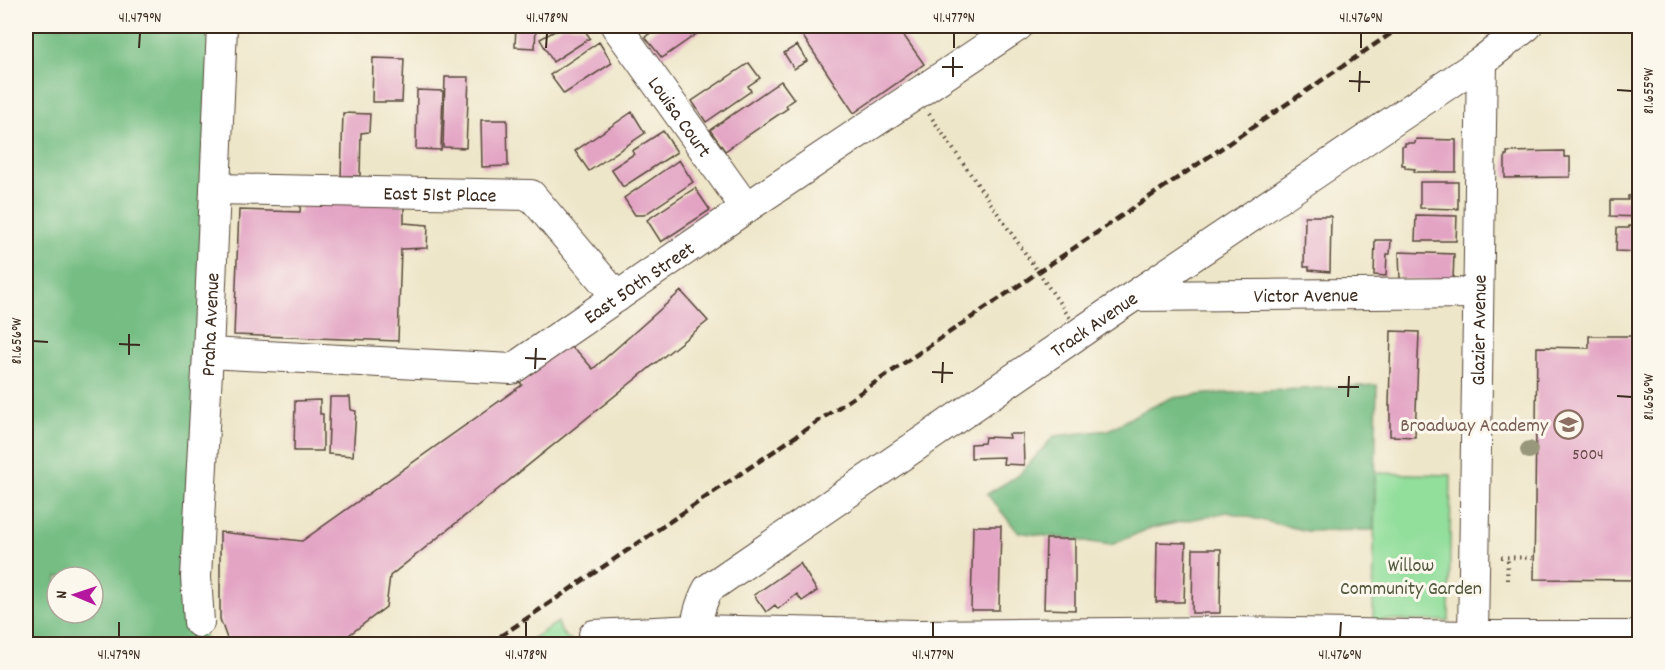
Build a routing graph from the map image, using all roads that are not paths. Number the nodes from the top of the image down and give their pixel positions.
1 (222, 26) edge
2 (616, 26) edge
3 (1018, 26) edge
4 (1527, 26) edge
5 (1482, 61) junction
6 (215, 189) junction
7 (746, 208) junction
8 (1478, 293) junction
9 (1134, 296) junction
10 (617, 297) junction
11 (208, 353) junction
12 (199, 622) dead end
13 (594, 635) dead end
14 (1473, 636) junction
15 (1640, 636) edge
16 (695, 638) edge
17 (917, 640) edge

1 - 6 street, Praha Avenue
2 - 7 street, Louisa Court
3 - 7 street, East 50th Street
4 - 5 street, Track Avenue
5 - 8 street, Glazier Avenue
5 - 9 street, Track Avenue
6 - 10 street, East 51st Place
6 - 11 street, Praha Avenue
7 - 10 street, East 50th Street
8 - 9 street, Victor Avenue
8 - 14 street, Glazier Avenue
9 - 16 street, Track Avenue
10 - 11 street, East 50th Street
11 - 12 street, Praha Avenue
13 - 16 street
14 - 15 street
14 - 17 street
16 - 17 street

